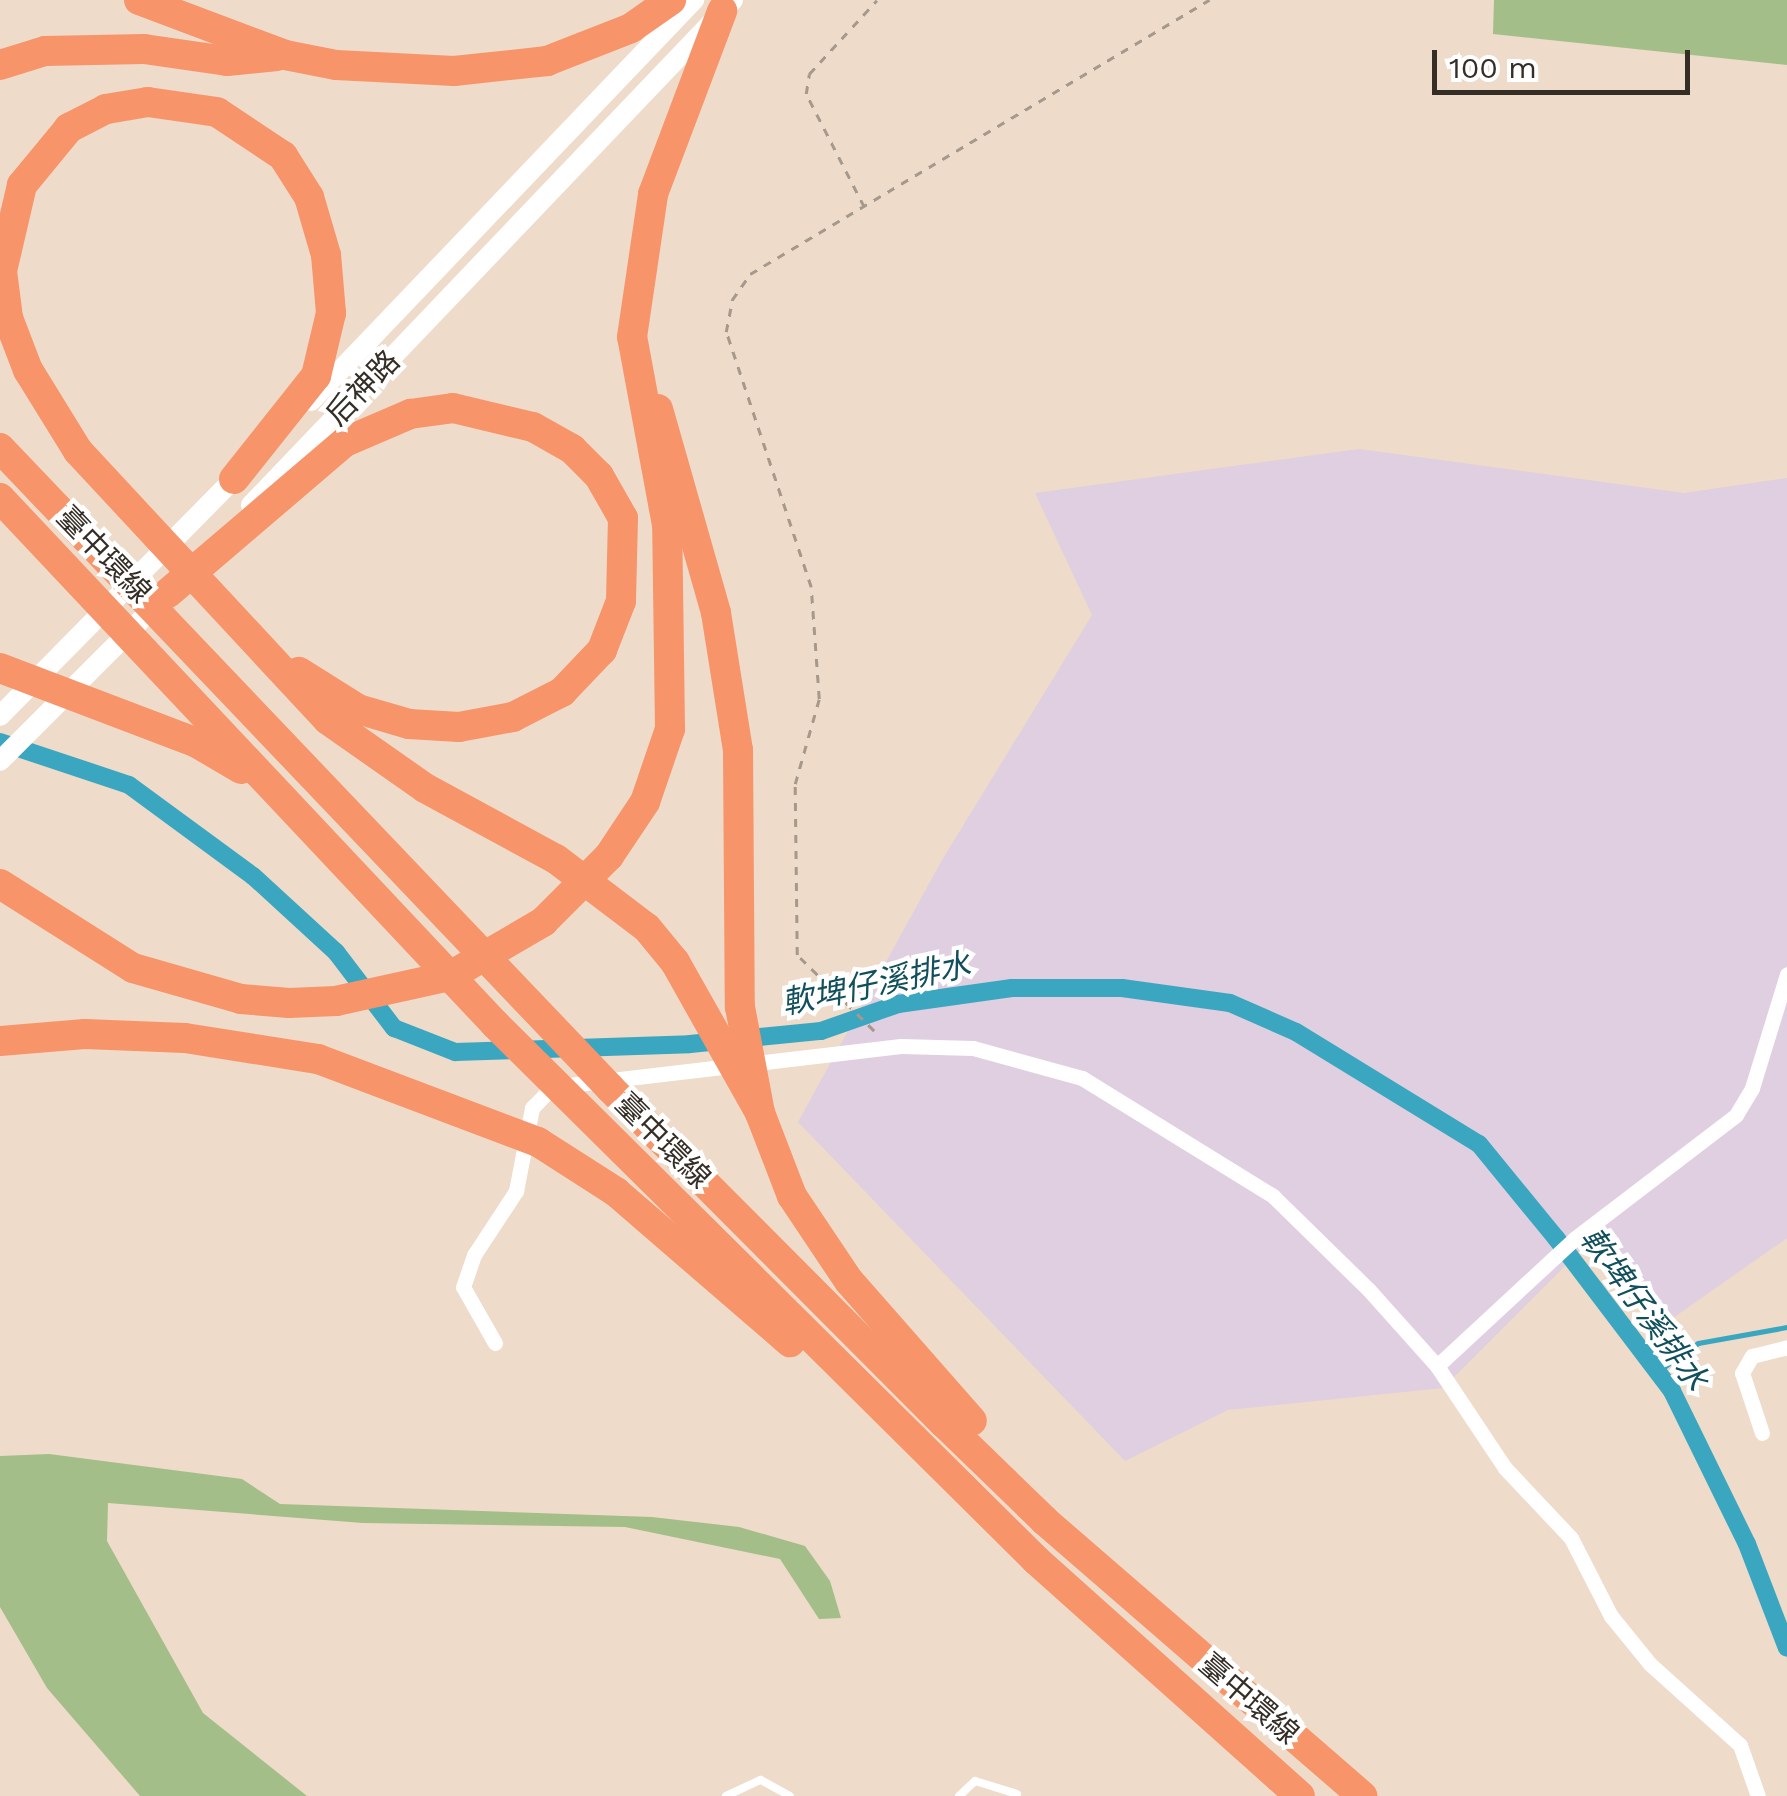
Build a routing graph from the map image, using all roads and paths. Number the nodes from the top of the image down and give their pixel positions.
1 (140, 0) edge
2 (671, 0) edge
3 (877, 0) edge
4 (1209, 0) edge
5 (716, 4) edge
6 (284, 55) junction
7 (0, 65) edge
8 (865, 209) junction
9 (632, 337) junction
10 (0, 356) edge
11 (0, 448) edge
12 (78, 451) junction
13 (234, 479) junction
14 (0, 498) edge
15 (168, 593) junction
16 (248, 634) junction
17 (0, 668) edge
18 (0, 716) edge
19 (0, 761) edge
20 (274, 792) junction
21 (0, 884) edge
22 (1787, 974) edge
23 (0, 1041) edge
24 (902, 1046) junction
25 (760, 1113) junction
26 (496, 1342) dead end
27 (1787, 1347) edge
28 (1437, 1366) junction
29 (1762, 1433) dead end
30 (935, 1462) junction
31 (1150, 1614) junction
32 (1018, 1794) dead end
33 (726, 1796) edge
34 (790, 1796) edge
35 (959, 1796) edge
36 (1300, 1796) edge
37 (1362, 1796) edge
38 (1758, 1796) edge

1 - 6 highway
2 - 6 highway
3 - 8 path
4 - 8 path
5 - 9 highway
5 - 13 street, 后神路
5 - 15 street, 后神路
6 - 7 highway
8 - 24 path
9 - 21 highway
9 - 25 highway
10 - 12 highway
11 - 31 highway, 臺中環線
12 - 13 highway
12 - 16 highway
13 - 18 street, 后神路
14 - 20 highway, 臺中環線
15 - 16 highway
15 - 19 street, 后神路
16 - 25 highway
17 - 20 highway
20 - 30 highway, 臺中環線
22 - 28 street
23 - 30 highway
24 - 26 street
24 - 28 street
25 - 31 highway
27 - 29 street
28 - 38 street
30 - 36 highway, 臺中環線
31 - 37 highway, 臺中環線
32 - 35 lane
33 - 34 lane

